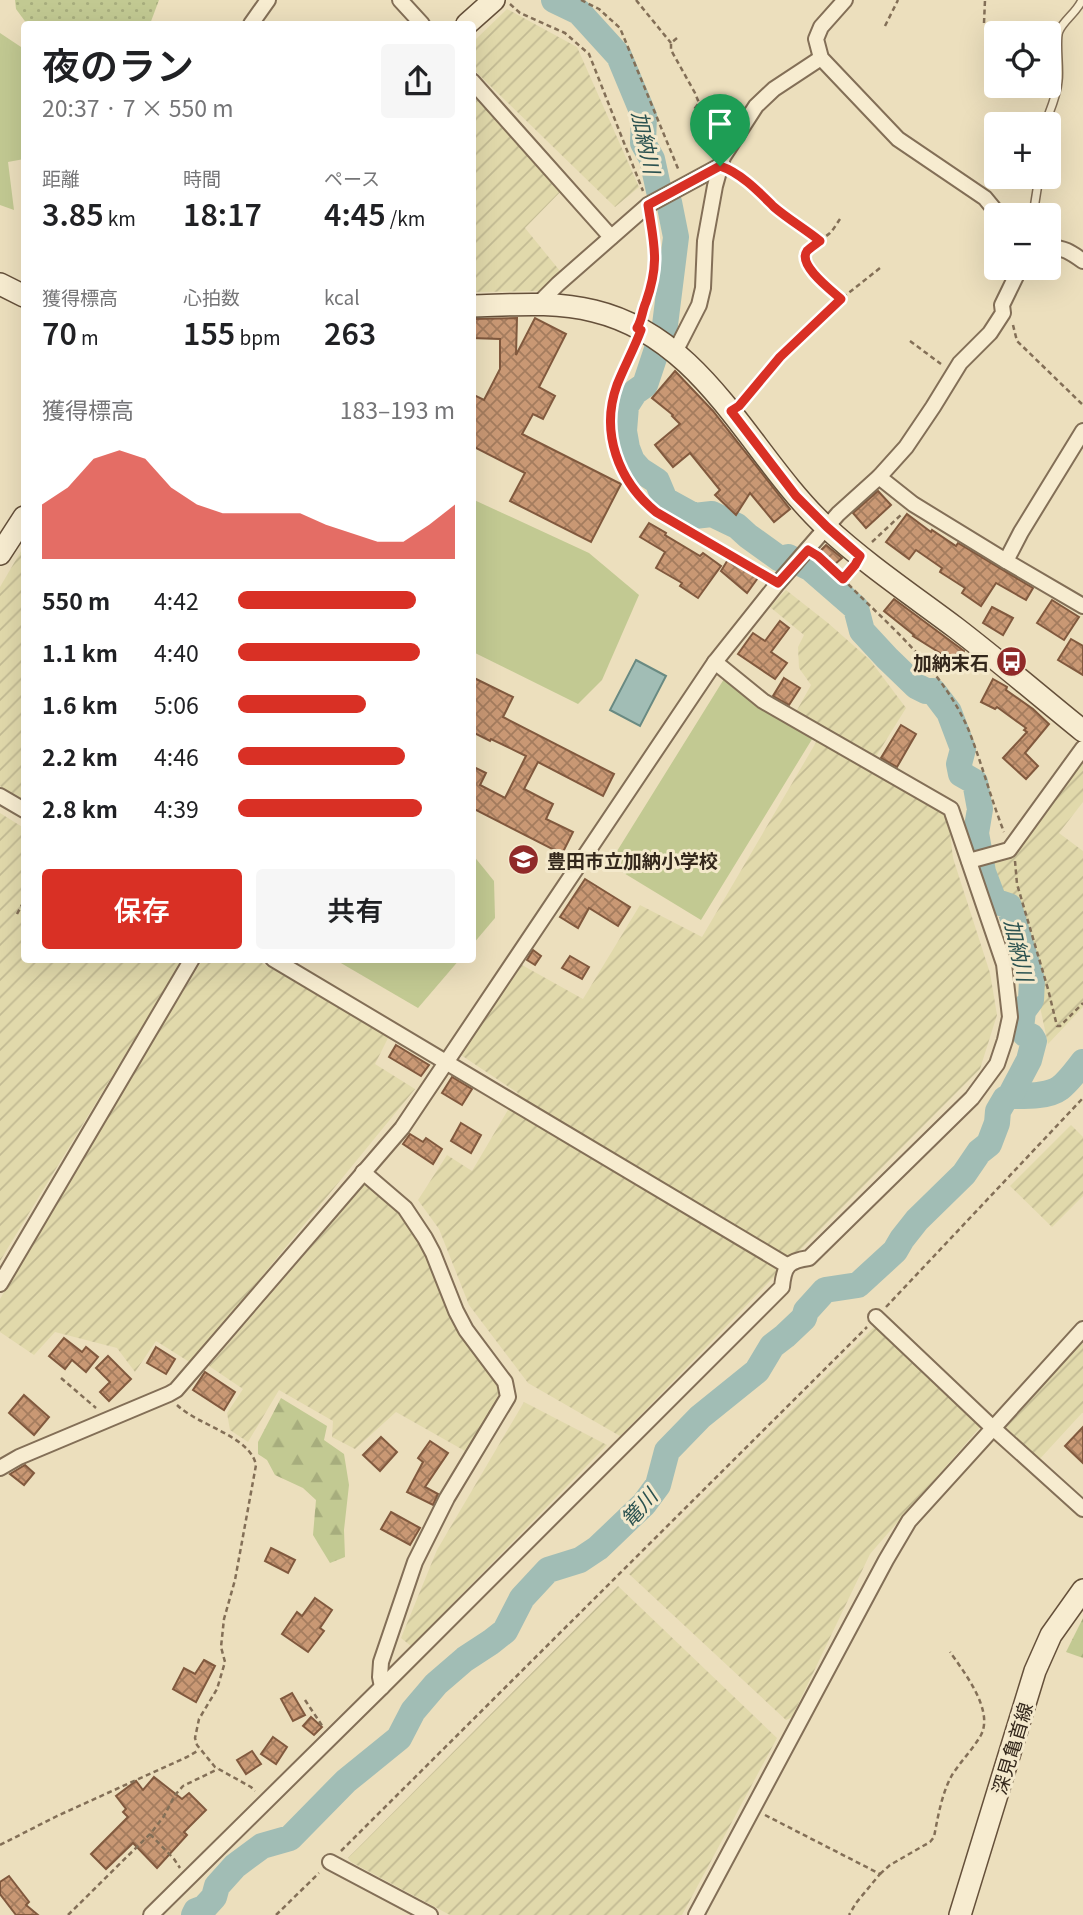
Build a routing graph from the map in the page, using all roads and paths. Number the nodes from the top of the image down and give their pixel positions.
1 (268, 0) edge
2 (400, 0) edge
3 (505, 0) edge
4 (581, 0) edge
5 (636, 0) edge
6 (845, 0) edge
7 (898, 0) edge
8 (985, 0) edge
9 (1082, 0) edge
10 (253, 21) edge
11 (419, 21) edge
12 (984, 21) edge
13 (885, 26) dead end
14 (677, 37) dead end
15 (671, 43) junction
16 (821, 58) junction
17 (476, 85) edge
18 (1049, 112) edge
19 (721, 162) junction
20 (682, 185) junction
21 (652, 202) junction
22 (989, 203) edge
23 (840, 219) dead end
24 (611, 237) junction
25 (820, 241) junction
26 (1061, 249) edge
27 (1083, 261) edge
28 (880, 268) dead end
29 (1014, 280) edge
30 (0, 284) edge
31 (21, 294) edge
32 (841, 299) junction
33 (538, 304) junction
34 (476, 306) edge
35 (1003, 313) junction
36 (639, 329) junction
37 (910, 341) dead end
38 (671, 349) junction
39 (954, 372) junction
40 (1083, 405) edge
41 (731, 411) junction
42 (1083, 431) edge
43 (879, 477) junction
44 (913, 503) junction
45 (21, 522) edge
46 (827, 527) junction
47 (805, 553) junction
48 (0, 554) edge
49 (860, 556) junction
50 (1006, 561) junction
51 (843, 579) junction
52 (778, 583) junction
53 (1083, 606) edge
54 (715, 662) junction
55 (1083, 731) edge
56 (1083, 748) edge
57 (0, 796) edge
58 (21, 808) edge
59 (1010, 849) junction
60 (972, 860) junction
61 (21, 907) edge
62 (17, 914) dead end
63 (190, 963) edge
64 (280, 963) edge
65 (1083, 1003) edge
66 (446, 1063) junction
67 (1083, 1098) edge
68 (363, 1172) junction
69 (788, 1266) junction
70 (0, 1284) edge
71 (876, 1317) junction
72 (1083, 1329) edge
73 (61, 1378) dead end
74 (169, 1394) junction
75 (108, 1420) junction
76 (993, 1427) junction
77 (0, 1468) edge
78 (1083, 1509) edge
79 (1083, 1590) edge
80 (950, 1652) dead end
81 (382, 1687) junction
82 (305, 1700) dead end
83 (331, 1738) junction
84 (200, 1749) junction
85 (218, 1769) junction
86 (753, 1809) junction
87 (254, 1814) junction
88 (150, 1834) junction
89 (0, 1845) edge
90 (330, 1861) junction
91 (880, 1874) junction
92 (187, 1880) junction
93 (68, 1915) edge
94 (151, 1915) edge
95 (276, 1915) edge
96 (430, 1915) edge
97 (696, 1915) edge
98 (849, 1915) edge
99 (960, 1915) edge

1 - 10 street
2 - 11 street
3 - 21 path
4 - 20 path
5 - 15 path
6 - 16 street
7 - 13 path
8 - 12 path
9 - 18 lane
14 - 15 path
15 - 19 path
16 - 19 street
16 - 22 street
17 - 24 street
19 - 20 street
19 - 25 path
19 - 38 street
20 - 21 street
21 - 24 street
21 - 36 path
23 - 25 path
24 - 33 street
25 - 32 path
26 - 27 street
28 - 32 path
29 - 35 street
30 - 31 main road
32 - 41 path
33 - 34 main road
33 - 36 main road
35 - 39 street
35 - 40 path
36 - 38 main road
36 - 52 path
37 - 39 path
38 - 41 main road
39 - 43 street
41 - 46 main road
42 - 50 street
43 - 44 street
43 - 46 street
44 - 49 path
44 - 50 street
45 - 48 main road
46 - 47 street
46 - 49 main road
47 - 51 path
47 - 52 street
49 - 51 path
49 - 55 main road
50 - 53 street
51 - 59 path
52 - 54 street
54 - 60 street
54 - 66 street
56 - 59 street
57 - 58 street
59 - 60 street
59 - 65 path
60 - 69 street
61 - 62 path
63 - 70 street
64 - 66 street
66 - 68 street
66 - 69 street
67 - 71 path
68 - 74 street
68 - 81 street
69 - 81 street
71 - 76 street
71 - 90 path
72 - 76 street
73 - 75 path
74 - 75 street
74 - 84 path
75 - 77 street
76 - 78 street
76 - 86 street
79 - 99 main road, 深見亀首線
80 - 91 path
81 - 83 street
82 - 83 path
83 - 87 street
84 - 85 path
84 - 89 path
85 - 87 path
85 - 88 path
86 - 91 path
86 - 97 street
87 - 92 street
88 - 92 path
88 - 93 path
90 - 95 path
90 - 96 street
91 - 98 path
92 - 94 street

